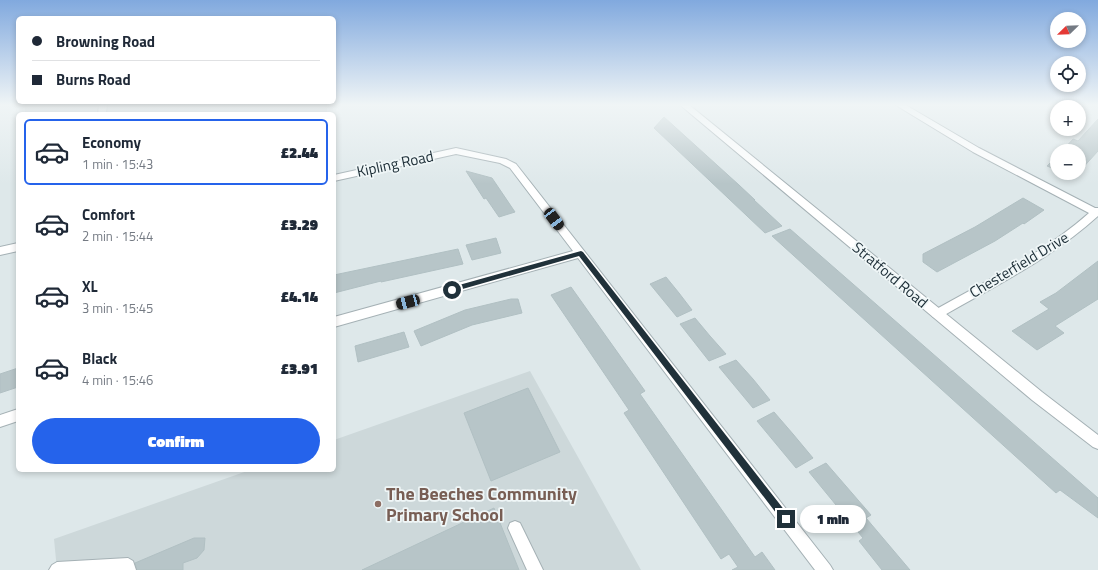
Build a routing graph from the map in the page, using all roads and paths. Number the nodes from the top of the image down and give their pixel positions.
1 (715, 131) edge
2 (943, 131) edge
3 (336, 178) edge
4 (1097, 212) edge
5 (16, 247) edge
6 (0, 251) edge
7 (581, 253) junction
8 (937, 314) junction
9 (336, 321) edge
10 (16, 416) edge
11 (0, 421) edge
12 (1098, 443) edge
13 (515, 528) dead end
14 (57, 570) edge
15 (128, 570) edge
16 (536, 570) edge
17 (825, 570) edge

1 - 8 street, Stratford Road
2 - 4 street
3 - 7 street, Kipling Road
4 - 8 street, Chesterfield Drive
5 - 6 street
7 - 9 street
7 - 17 street
8 - 12 street, Stratford Road
10 - 11 street
13 - 16 street
14 - 15 street

